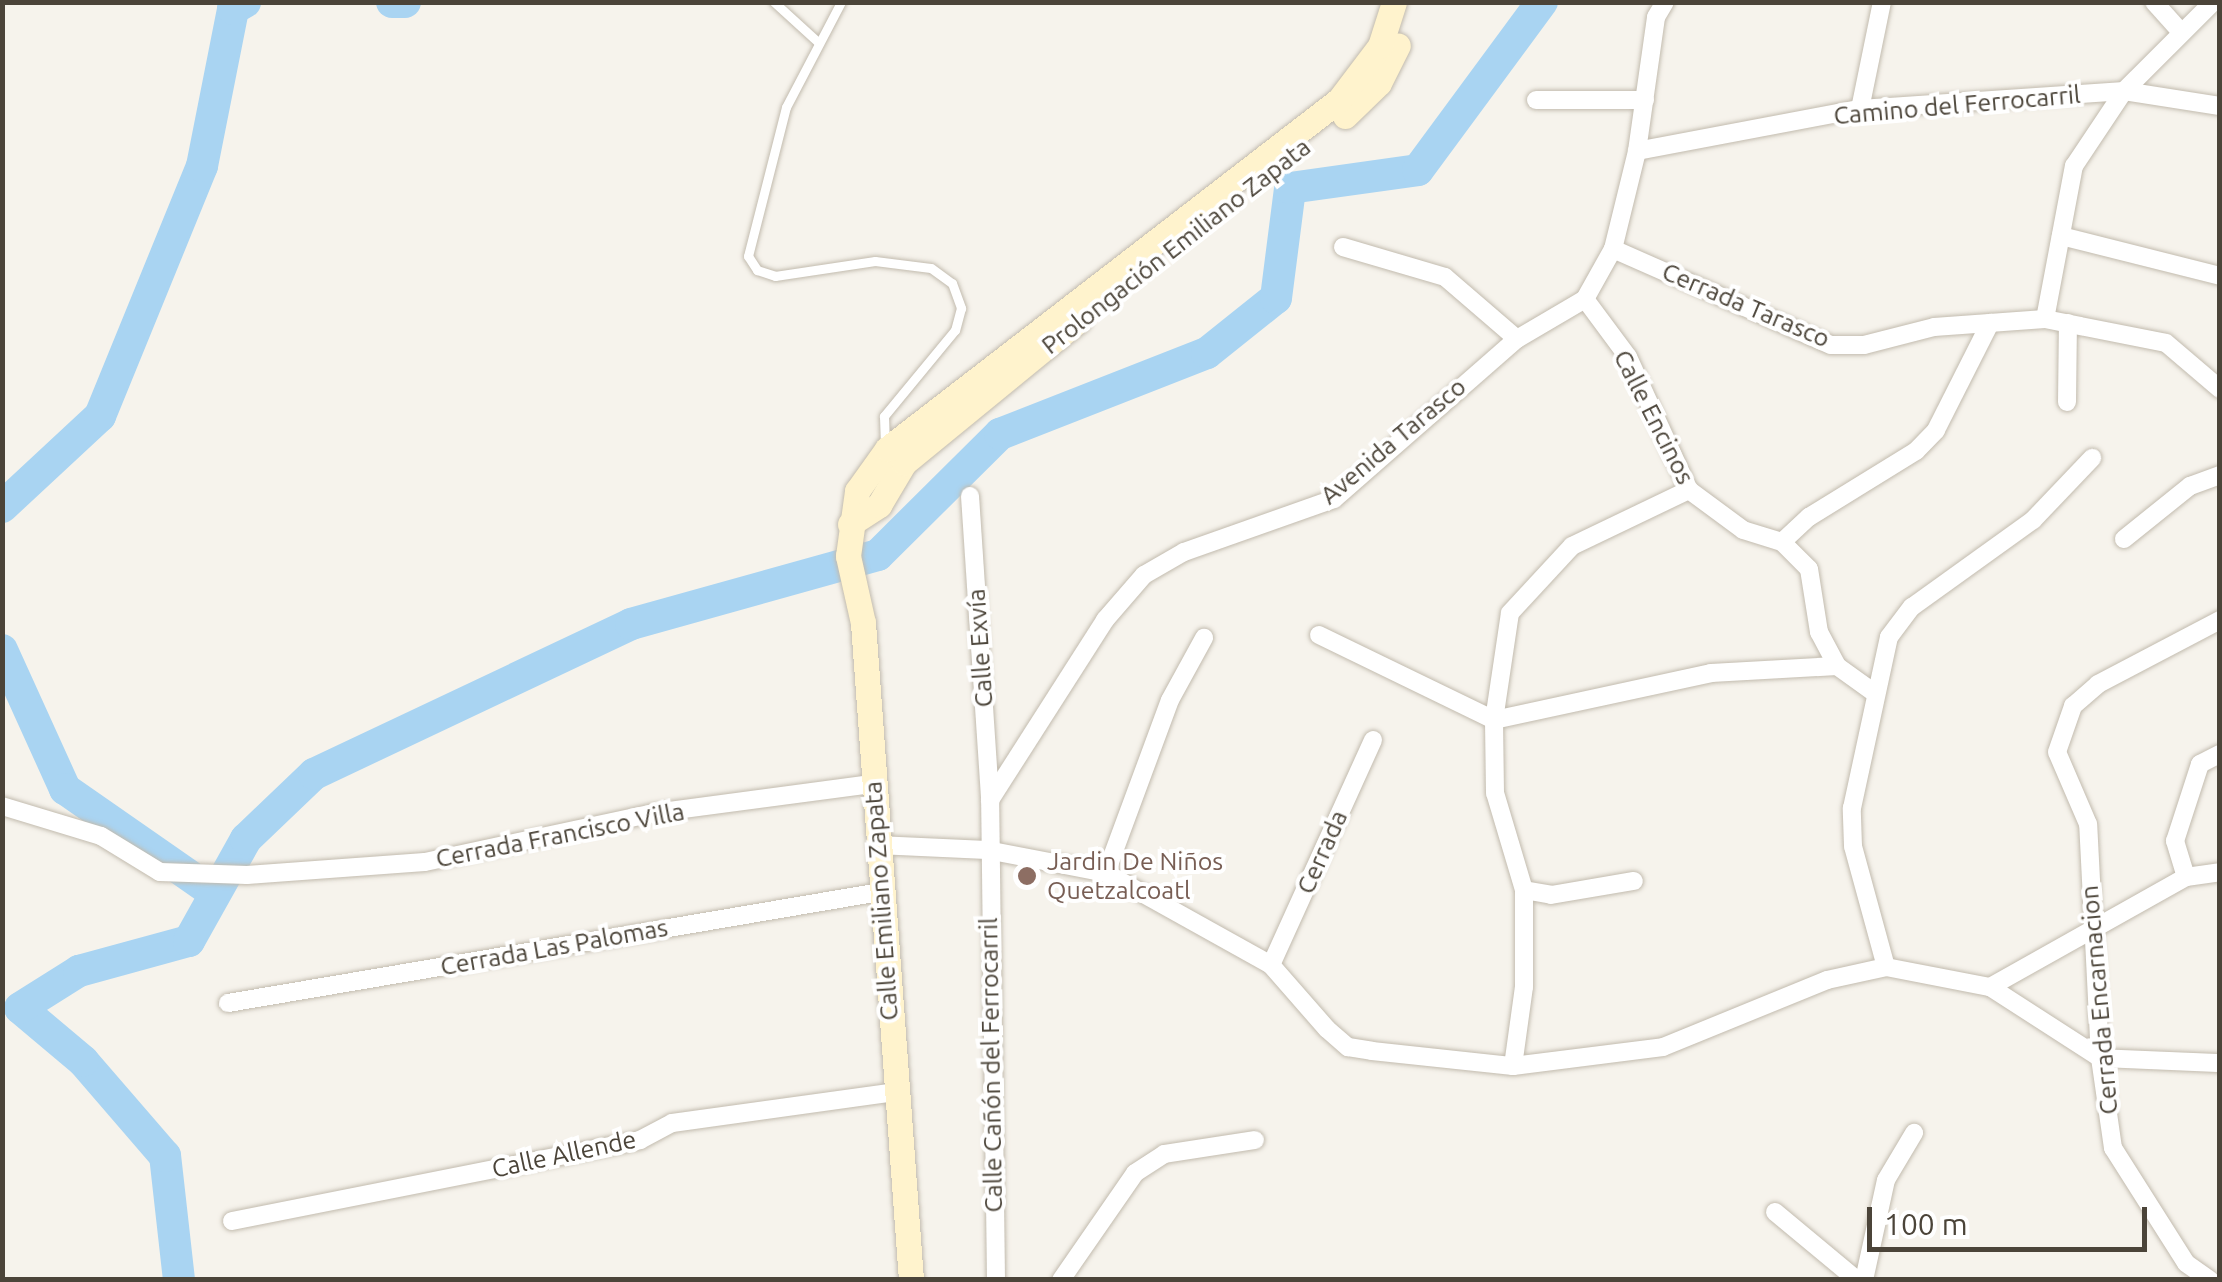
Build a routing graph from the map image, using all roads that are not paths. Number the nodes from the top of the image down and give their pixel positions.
1 (774, 2) edge
2 (841, 2) edge
3 (1394, 2) edge
4 (1410, 2) edge
5 (1665, 2) edge
6 (1882, 2) edge
7 (2154, 2) edge
8 (2213, 2) edge
9 (2180, 31) junction
10 (818, 42) junction
11 (2124, 91) junction
12 (1536, 100) dead end
13 (1645, 100) junction
14 (2220, 106) edge
15 (1860, 109) junction
16 (1637, 151) junction
17 (2061, 236) junction
18 (1342, 247) dead end
19 (1614, 249) junction
20 (2220, 276) edge
21 (1585, 299) junction
22 (2046, 319) junction
23 (1990, 323) junction
24 (2068, 323) junction
25 (1516, 339) junction
26 (2212, 373) edge
27 (2220, 389) edge
28 (2068, 402) dead end
29 (895, 456) junction
30 (2092, 458) dead end
31 (2220, 476) edge
32 (1689, 490) junction
33 (970, 496) dead end
34 (2124, 539) dead end
35 (1782, 542) junction
36 (2220, 620) edge
37 (1319, 635) dead end
38 (1204, 638) dead end
39 (1837, 666) junction
40 (1876, 694) junction
41 (1494, 720) junction
42 (1373, 740) dead end
43 (2220, 754) edge
44 (872, 784) junction
45 (990, 800) junction
46 (2, 806) edge
47 (876, 845) junction
48 (987, 850) junction
49 (2220, 872) edge
50 (1106, 873) junction
51 (2186, 877) junction
52 (1634, 881) dead end
53 (1524, 890) junction
54 (880, 892) junction
55 (2091, 932) junction
56 (1271, 965) junction
57 (1886, 967) junction
58 (1990, 987) junction
59 (228, 1003) dead end
60 (2100, 1058) junction
61 (2220, 1063) edge
62 (1514, 1066) junction
63 (895, 1092) junction
64 (1914, 1134) dead end
65 (1255, 1140) dead end
66 (1775, 1212) dead end
67 (232, 1221) dead end
68 (911, 1280) edge
69 (996, 1280) edge
70 (1061, 1280) edge
71 (1860, 1280) edge
72 (2210, 1280) edge

1 - 10 lane
2 - 10 lane
3 - 29 main road, Prolongación Emiliano Zapata
4 - 29 main road, Prolongación Emiliano Zapata
5 - 13 street, Avenida Tarasco
6 - 15 street
7 - 9 street
8 - 9 street
9 - 11 street
10 - 29 lane
11 - 14 street, Camino del Ferrocarril
11 - 15 street, Camino del Ferrocarril
11 - 17 street
12 - 13 street
13 - 16 street, Avenida Tarasco
15 - 16 street, Camino del Ferrocarril
16 - 19 street, Avenida Tarasco
17 - 20 street
17 - 22 street
18 - 25 street
19 - 21 street, Avenida Tarasco
19 - 23 street, Cerrada Tarasco
21 - 25 street, Avenida Tarasco
21 - 32 street, Calle Encinos
22 - 23 street, Cerrada Tarasco
22 - 24 street, Cerrada Tarasco
23 - 35 street
24 - 26 street, Cerrada Tarasco
24 - 28 street
25 - 45 street, Avenida Tarasco
26 - 27 street, Cerrada Tarasco
29 - 44 main road, Calle Emiliano Zapata
30 - 40 street
31 - 34 street
32 - 35 street, Calle Encinos
32 - 41 street
33 - 45 street, Calle Exvía
35 - 39 street
36 - 55 street, Cerrada Encarnacion
37 - 41 street
38 - 50 street
39 - 40 street
39 - 41 street
40 - 57 street
41 - 53 street
42 - 56 street, Cerrada
43 - 51 street
44 - 46 street, Cerrada Francisco Villa
44 - 47 main road, Calle Emiliano Zapata
45 - 48 street, Avenida Tarasco
47 - 48 street
47 - 54 main road, Calle Emiliano Zapata
48 - 50 street
48 - 69 street, Calle Cañón del Ferrocarril
49 - 51 street
50 - 56 street
51 - 55 street
52 - 53 street
53 - 62 street
54 - 59 street, Cerrada Las Palomas
54 - 63 main road, Calle Emiliano Zapata
55 - 58 street
55 - 60 street, Cerrada Encarnacion
56 - 62 street
57 - 58 street
57 - 62 street
58 - 60 street
60 - 61 street
60 - 72 street, Cerrada Encarnacion
63 - 67 street, Calle Allende
63 - 68 main road, Calle Emiliano Zapata
64 - 71 street
65 - 70 street
66 - 71 street

